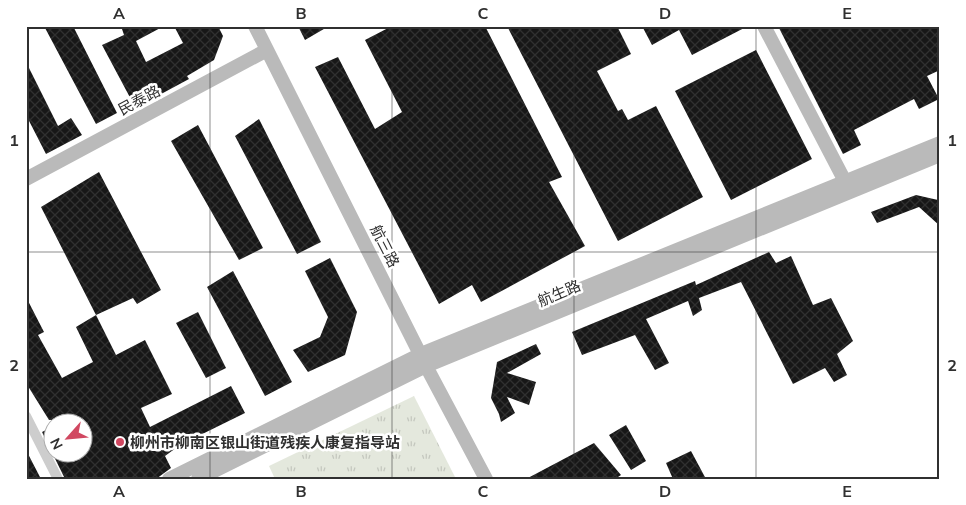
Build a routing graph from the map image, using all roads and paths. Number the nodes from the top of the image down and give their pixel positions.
1 (255, 26) edge
2 (764, 26) edge
3 (267, 50) junction
4 (940, 143) edge
5 (940, 155) edge
6 (26, 179) edge
7 (847, 187) junction
8 (423, 360) junction
9 (26, 416) edge
10 (58, 479) edge
11 (169, 479) edge
12 (198, 479) edge
13 (486, 479) edge

1 - 3 street, 航三路
2 - 7 street
3 - 6 street, 民泰路
3 - 8 street, 航三路
4 - 7 street
5 - 7 street
7 - 8 street
8 - 11 street
8 - 12 street
8 - 13 street, 航三路
9 - 10 street

